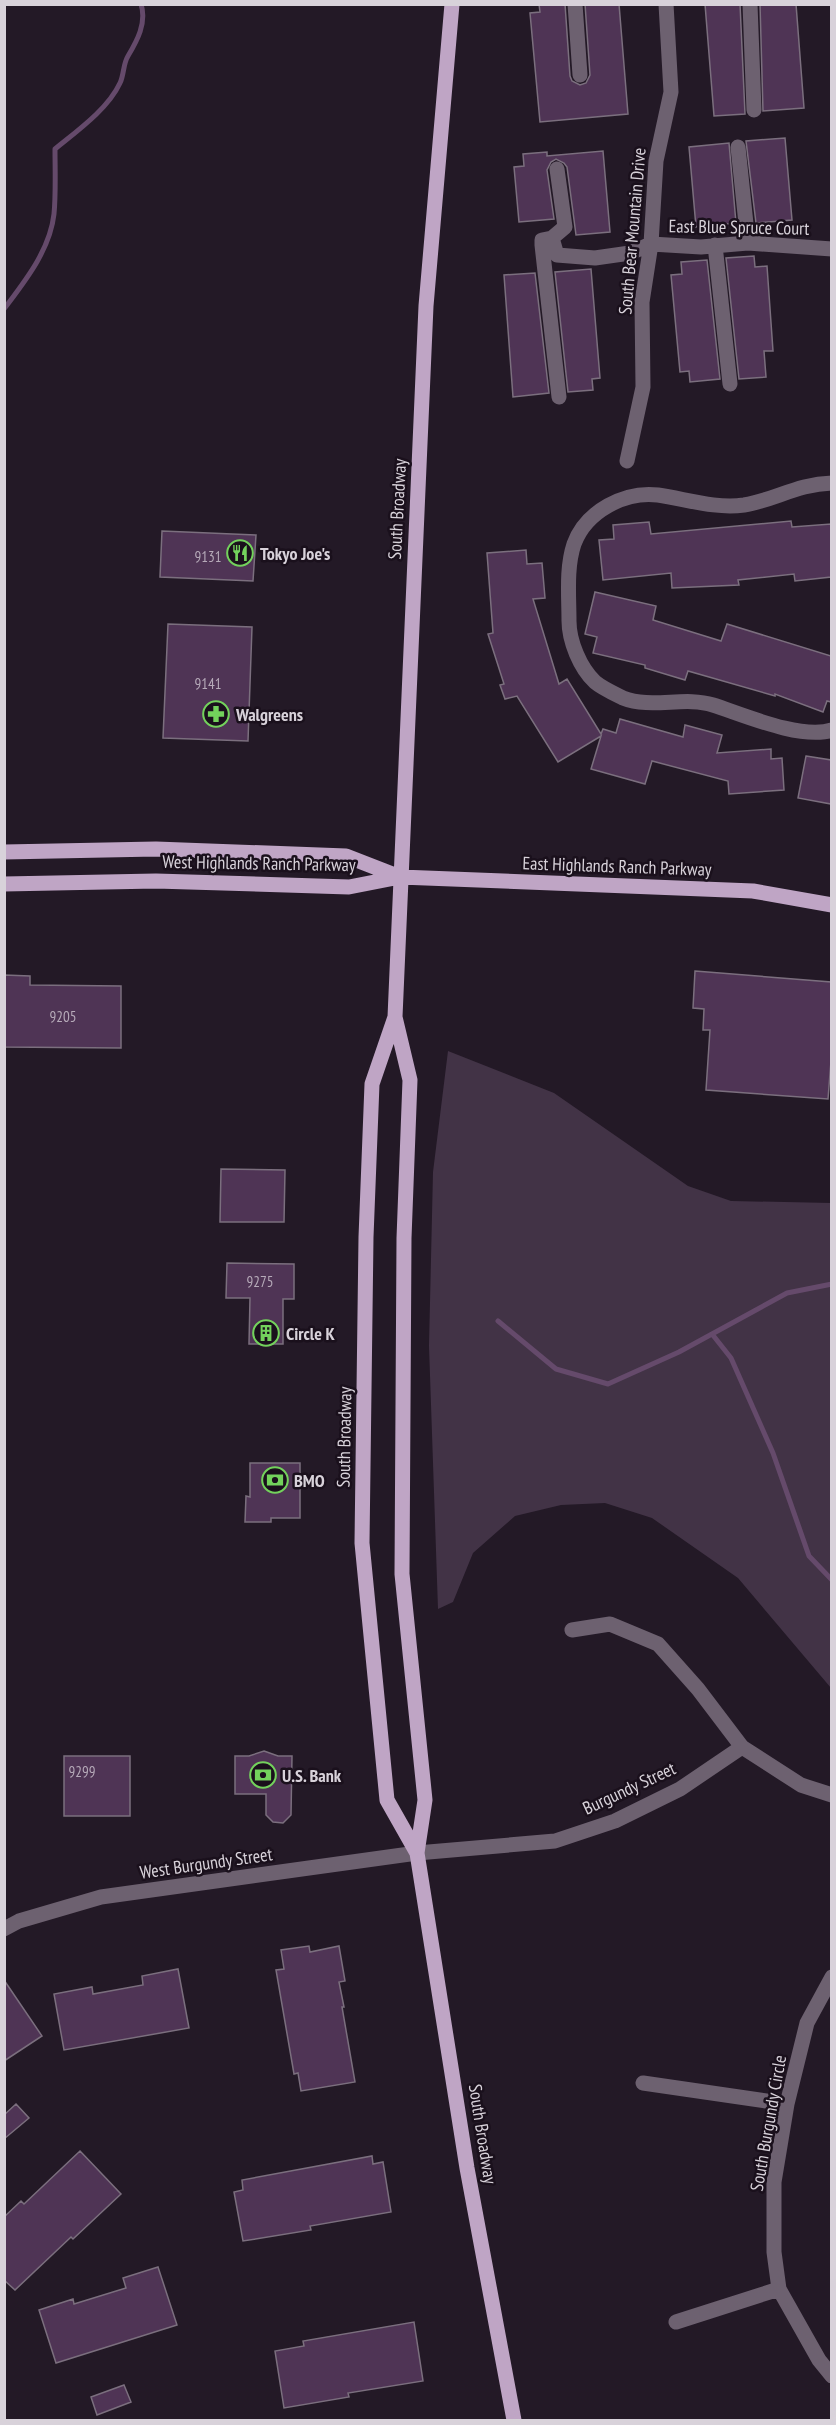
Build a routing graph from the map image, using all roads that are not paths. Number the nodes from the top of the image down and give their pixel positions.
1 (452, 4) edge
2 (575, 4) edge
3 (666, 4) edge
4 (750, 4) edge
5 (580, 75) dead end
6 (754, 110) dead end
7 (738, 147) dead end
8 (557, 169) dead end
9 (547, 242) junction
10 (748, 243) junction
11 (651, 244) junction
12 (715, 245) junction
13 (831, 249) edge
14 (730, 384) dead end
15 (559, 397) dead end
16 (627, 461) dead end
17 (831, 483) edge
18 (831, 730) edge
19 (4, 852) edge
20 (400, 877) junction
21 (4, 884) edge
22 (831, 905) edge
23 (395, 1017) junction
24 (572, 1630) dead end
25 (742, 1747) junction
26 (831, 1795) edge
27 (417, 1853) junction
28 (4, 1929) edge
29 (829, 1985) edge
30 (643, 2083) dead end
31 (787, 2104) junction
32 (780, 2289) junction
33 (676, 2322) dead end
34 (831, 2376) edge
35 (514, 2421) edge

1 - 20 main road, South Broadway
2 - 5 street
3 - 11 street, South Bear Mountain Drive
4 - 6 street
7 - 10 street
8 - 9 street
9 - 11 street, East Blue Spruce Court
9 - 15 street
10 - 12 street, East Blue Spruce Court
10 - 13 street, East Blue Spruce Court
11 - 12 street, East Blue Spruce Court
11 - 16 street, South Bear Mountain Drive
12 - 14 street
17 - 18 street
19 - 20 main road, West Highlands Ranch Parkway
20 - 21 main road, West Highlands Ranch Parkway
20 - 22 main road, East Highlands Ranch Parkway
20 - 23 main road, South Broadway
23 - 27 main road, South Broadway
23 - 27 main road, South Broadway
24 - 25 street
25 - 26 street
25 - 27 street, Burgundy Street
27 - 28 street, West Burgundy Street
27 - 35 main road, South Broadway
29 - 31 street, South Burgundy Circle
30 - 31 street
31 - 32 street, South Burgundy Circle
32 - 33 street
32 - 34 street, South Burgundy Circle

